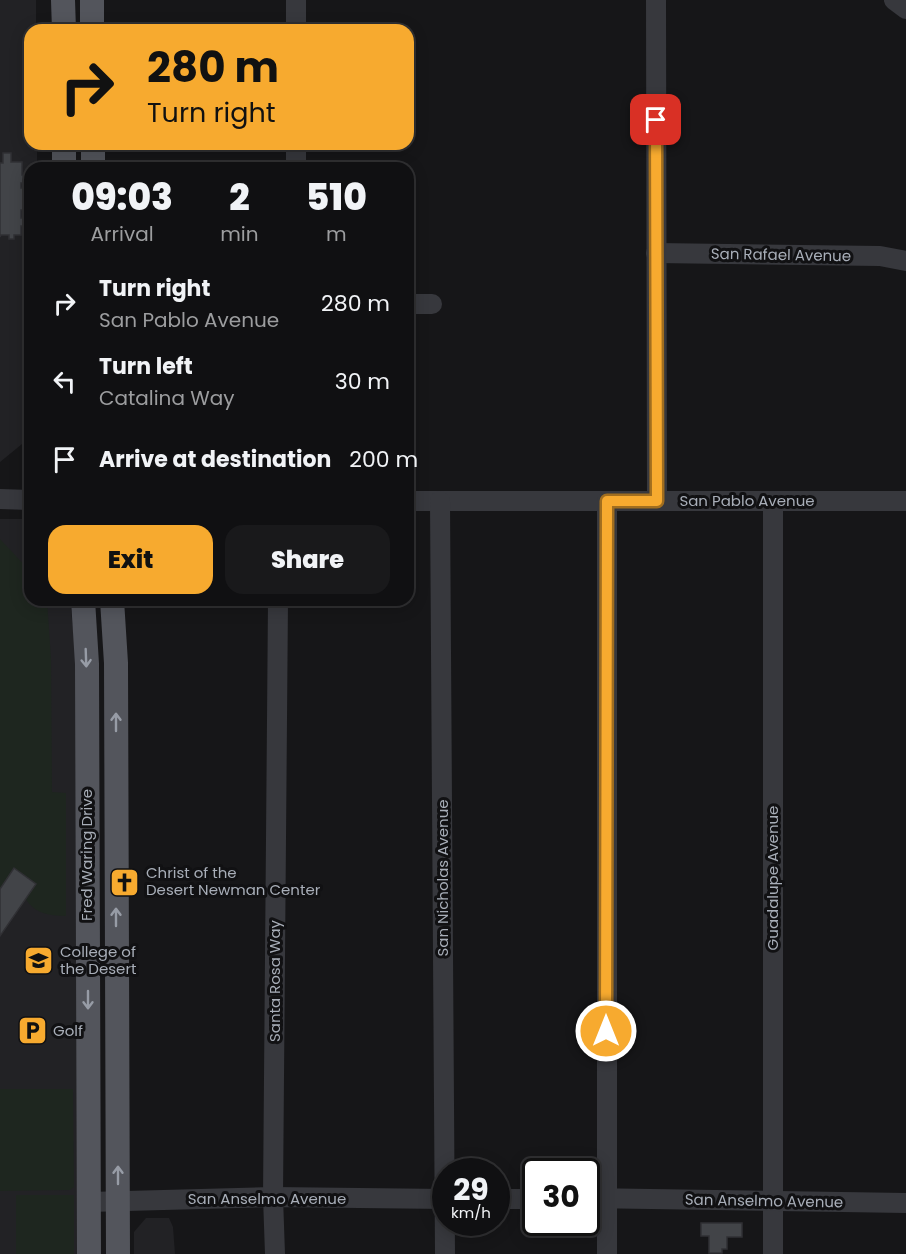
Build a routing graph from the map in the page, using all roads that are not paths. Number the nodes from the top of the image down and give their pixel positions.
1 (63, 0) edge
2 (92, 0) edge
3 (296, 0) edge
4 (656, 0) edge
5 (894, 0) edge
6 (906, 9) edge
7 (64, 24) edge
8 (92, 24) edge
9 (296, 24) edge
10 (656, 253) junction
11 (906, 261) edge
12 (414, 304) edge
13 (432, 304) dead end
14 (0, 499) edge
15 (24, 500) edge
16 (414, 501) edge
17 (440, 501) junction
18 (607, 501) junction
19 (657, 501) junction
20 (773, 501) junction
21 (906, 501) edge
22 (83, 606) edge
23 (112, 606) edge
24 (278, 606) edge
25 (445, 1158) edge
26 (597, 1158) edge
27 (273, 1197) junction
28 (600, 1198) edge
29 (432, 1199) edge
30 (774, 1201) junction
31 (89, 1202) junction
32 (118, 1202) junction
33 (906, 1203) edge
34 (600, 1218) edge
35 (445, 1236) edge
36 (89, 1254) edge
37 (118, 1254) edge
38 (275, 1254) edge
39 (445, 1254) edge
40 (607, 1254) edge
41 (774, 1254) edge

1 - 7 main road
2 - 8 main road
3 - 9 street
4 - 10 street
5 - 6 street
10 - 11 street, San Rafael Avenue
10 - 19 street
12 - 13 street
14 - 15 street
16 - 17 street, San Pablo Avenue
17 - 18 street, San Pablo Avenue
17 - 25 street, San Nicholas Avenue
18 - 19 street, San Pablo Avenue
18 - 26 street
19 - 20 street, San Pablo Avenue
20 - 21 street, San Pablo Avenue
20 - 30 street, Guadalupe Avenue
22 -> 31 main road, Fred Waring Drive
32 -> 23 main road, Fred Waring Drive
24 - 27 street, Santa Rosa Way
27 - 29 street, San Anselmo Avenue
27 - 32 street, San Anselmo Avenue
27 - 38 street, Santa Rosa Way
28 - 30 street, San Anselmo Avenue
30 - 33 street, San Anselmo Avenue
30 - 41 street, Guadalupe Avenue
31 - 32 street, San Anselmo Avenue
31 - 36 main road, Fred Waring Drive
32 - 37 main road, Fred Waring Drive
34 - 40 street
35 - 39 street, San Nicholas Avenue

